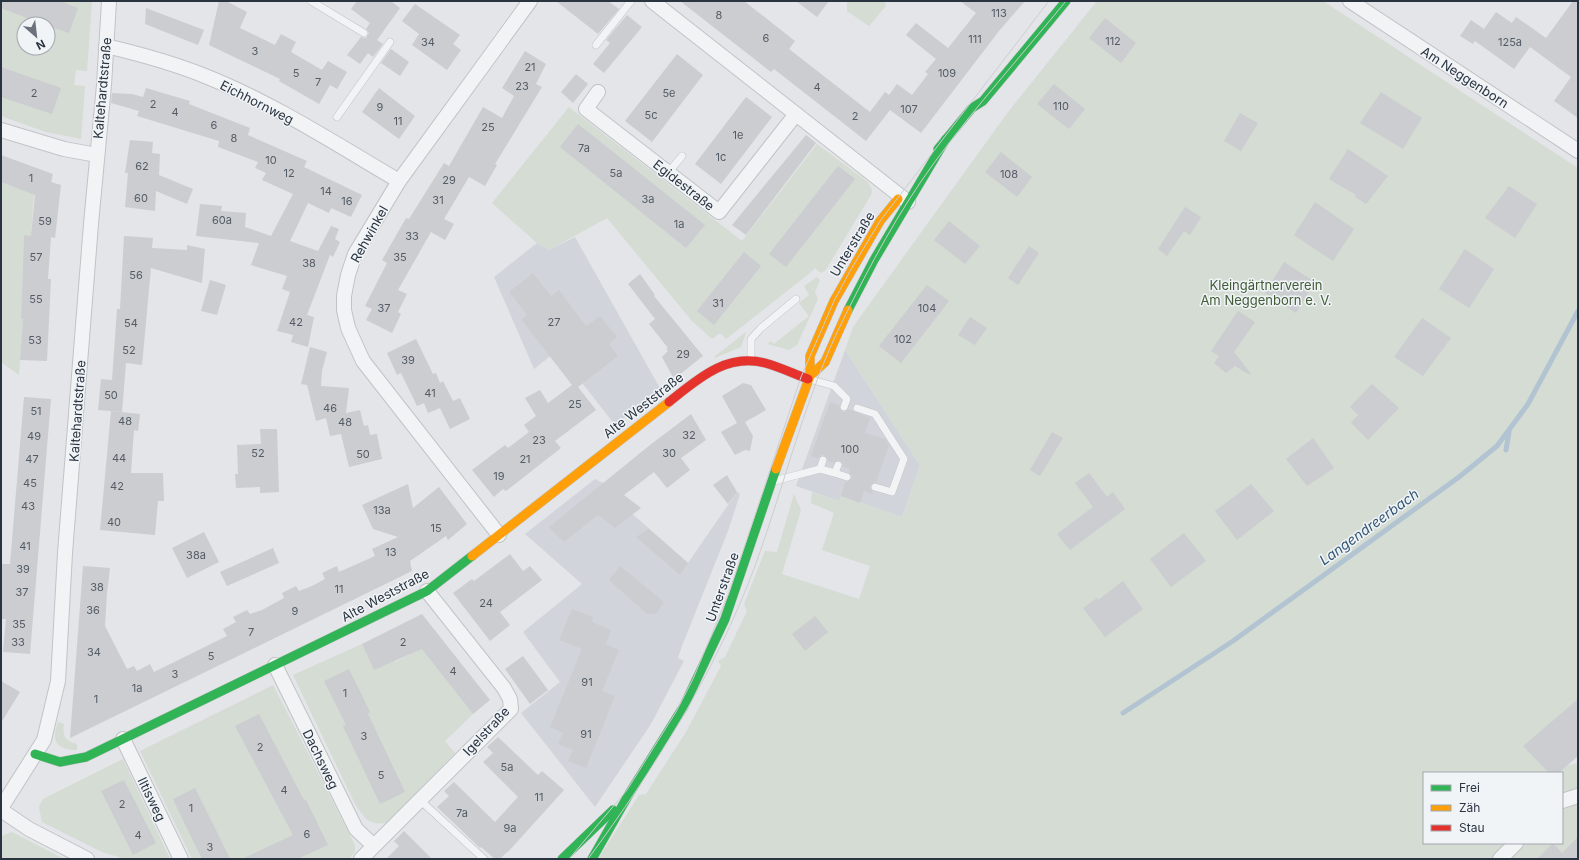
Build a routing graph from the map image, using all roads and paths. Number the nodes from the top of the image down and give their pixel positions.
1 (109, 1) edge
2 (311, 1) edge
3 (530, 1) edge
4 (631, 1) edge
5 (652, 1) edge
6 (1066, 1) edge
7 (1352, 1) edge
8 (364, 33) dead end
9 (390, 42) dead end
10 (596, 45) dead end
11 (106, 46) junction
12 (598, 92) dead end
13 (975, 95) dead end
14 (972, 108) junction
15 (796, 114) junction
16 (337, 117) dead end
17 (1, 130) edge
18 (1578, 151) edge
19 (97, 155) junction
20 (682, 156) dead end
21 (668, 173) junction
22 (398, 181) junction
23 (904, 199) junction
24 (796, 299) dead end
25 (751, 359) junction
26 (809, 378) junction
27 (846, 400) junction
28 (844, 407) dead end
29 (823, 460) dead end
30 (838, 465) dead end
31 (820, 470) junction
32 (835, 473) junction
33 (847, 477) dead end
34 (772, 482) junction
35 (875, 487) dead end
36 (499, 535) junction
37 (427, 591) junction
38 (275, 665) junction
39 (123, 740) junction
40 (35, 754) junction
41 (629, 794) junction
42 (1578, 796) edge
43 (420, 800) junction
44 (1563, 800) edge
45 (1, 809) edge
46 (1515, 844) edge
47 (374, 846) junction
48 (87, 859) edge
49 (181, 859) edge
50 (361, 859) edge
51 (484, 859) edge
52 (562, 859) edge
53 (592, 859) edge
54 (1500, 859) edge

1 - 11 street, Kaltehardtstraße
2 - 8 lane
3 - 22 street, Rehwinkel
4 - 10 lane
5 - 15 street
6 - 14 main road, Unterstraße
7 - 18 street, Am Neggenborn
9 - 16 lane
11 - 19 street, Kaltehardtstraße
11 - 22 street, Eichhornweg
12 - 21 street, Egidestraße
13 - 14 main road, Unterstraße
14 - 23 main road, Unterstraße
15 - 21 street, Egidestraße
15 - 23 street
17 - 19 street
19 - 40 street, Kaltehardtstraße
20 - 21 lane
22 - 36 street, Rehwinkel
23 - 26 main road, Unterstraße
23 - 26 main road, Unterstraße
24 - 25 lane
25 - 26 main road, Alte Weststraße
25 - 36 main road, Alte Weststraße
26 - 27 lane
26 - 34 main road, Unterstraße
27 - 28 lane
27 - 35 lane
29 - 31 lane
30 - 32 lane
31 - 32 lane
31 - 34 lane
32 - 33 lane
34 - 41 main road, Unterstraße
36 - 37 main road, Alte Weststraße
37 - 38 main road, Alte Weststraße
37 - 43 street, Igelstraße
38 - 39 main road, Alte Weststraße
38 - 47 street, Dachsweg
39 - 40 main road, Alte Weststraße
39 - 49 street, Iltisweg
40 - 45 street, Kaltehardtstraße
41 - 52 main road, Unterstraße
41 - 53 main road, Unterstraße
42 - 44 street
43 - 47 street, Igelstraße
43 - 51 lane
45 - 48 street
46 - 54 street
47 - 50 street, Igelstraße

